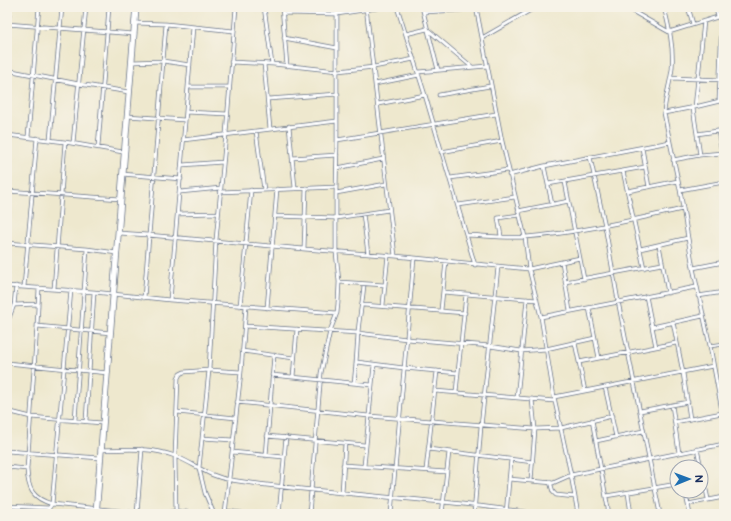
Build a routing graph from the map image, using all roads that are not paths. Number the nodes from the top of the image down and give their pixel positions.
1 (10, 7) edge
2 (39, 7) edge
3 (62, 7) edge
4 (86, 7) edge
5 (109, 7) edge
6 (136, 7) edge
7 (236, 7) edge
8 (264, 7) edge
9 (282, 7) edge
10 (319, 7) edge
11 (337, 7) edge
12 (384, 7) edge
13 (397, 7) edge
14 (422, 7) edge
15 (536, 7) edge
16 (625, 7) edge
17 (634, 7) edge
18 (664, 7) edge
19 (688, 7) edge
20 (715, 7) edge
21 (367, 8) edge
22 (476, 8) edge
23 (424, 12) junction
24 (282, 13) junction
25 (319, 13) junction
26 (636, 13) junction
27 (338, 14) junction
28 (723, 15) edge
29 (718, 16) junction
30 (704, 21) junction
31 (134, 23) junction
32 (7, 24) edge
33 (166, 24) junction
34 (693, 24) junction
35 (38, 26) junction
36 (193, 27) junction
37 (61, 28) junction
38 (427, 29) junction
39 (84, 30) junction
40 (234, 31) junction
41 (7, 32) edge
42 (107, 32) junction
43 (669, 32) junction
44 (134, 34) junction
45 (406, 34) junction
46 (284, 38) junction
47 (482, 38) junction
48 (723, 44) edge
49 (337, 48) junction
50 (414, 59) junction
51 (163, 61) junction
52 (131, 62) junction
53 (231, 62) junction
54 (264, 64) junction
55 (272, 64) junction
56 (190, 65) junction
57 (288, 66) junction
58 (487, 66) junction
59 (374, 67) junction
60 (472, 67) junction
61 (7, 70) edge
62 (438, 70) junction
63 (338, 71) junction
64 (418, 73) junction
65 (34, 75) junction
66 (671, 78) junction
67 (697, 79) junction
68 (56, 80) junction
69 (722, 80) edge
70 (79, 84) junction
71 (376, 84) junction
72 (490, 86) junction
73 (102, 87) junction
74 (188, 87) junction
75 (229, 87) junction
76 (129, 92) junction
77 (338, 94) junction
78 (425, 95) junction
79 (439, 95) dead end
80 (268, 99) junction
81 (724, 100) edge
82 (719, 101) junction
83 (378, 104) junction
84 (694, 108) junction
85 (186, 112) junction
86 (664, 113) junction
87 (228, 114) junction
88 (496, 114) junction
89 (127, 116) junction
90 (158, 118) junction
91 (185, 120) junction
92 (337, 121) junction
93 (433, 125) junction
94 (289, 126) junction
95 (270, 129) junction
96 (724, 130) edge
97 (256, 131) junction
98 (718, 131) junction
99 (381, 133) junction
100 (226, 134) junction
101 (697, 134) junction
102 (7, 135) edge
103 (28, 137) junction
104 (37, 138) junction
105 (7, 139) edge
106 (50, 140) junction
107 (183, 140) junction
108 (338, 140) junction
109 (502, 141) junction
110 (65, 142) junction
111 (670, 142) junction
112 (73, 143) junction
113 (98, 147) junction
114 (642, 148) junction
115 (123, 152) junction
116 (441, 152) junction
117 (722, 153) junction
118 (337, 155) junction
119 (700, 156) junction
120 (590, 157) junction
121 (292, 158) junction
122 (383, 158) junction
123 (673, 160) junction
124 (223, 162) junction
125 (724, 163) edge
126 (182, 165) junction
127 (544, 166) junction
128 (645, 167) junction
129 (337, 168) junction
130 (508, 170) junction
131 (623, 171) junction
132 (122, 174) junction
133 (509, 175) junction
134 (594, 176) junction
135 (153, 177) junction
136 (181, 178) junction
137 (450, 178) junction
138 (565, 182) junction
139 (678, 182) junction
140 (724, 182) edge
141 (386, 184) junction
142 (548, 184) junction
143 (649, 186) junction
144 (336, 187) junction
145 (221, 188) junction
146 (295, 188) junction
147 (306, 188) junction
148 (277, 189) junction
149 (251, 190) junction
150 (264, 190) junction
151 (680, 190) junction
152 (7, 191) edge
153 (628, 191) junction
154 (180, 192) junction
155 (220, 192) junction
156 (32, 193) junction
157 (336, 193) junction
158 (61, 196) junction
159 (515, 197) junction
160 (121, 199) junction
161 (569, 201) junction
162 (552, 204) junction
163 (458, 206) junction
164 (682, 209) junction
165 (389, 210) junction
166 (218, 213) junction
167 (519, 213) junction
168 (177, 214) junction
169 (363, 214) junction
170 (275, 216) junction
171 (305, 217) junction
172 (336, 218) junction
173 (633, 219) junction
174 (605, 226) junction
175 (574, 231) junction
176 (119, 233) junction
177 (148, 235) junction
178 (468, 235) junction
179 (500, 236) junction
180 (174, 237) junction
181 (525, 237) junction
182 (688, 238) junction
183 (216, 240) junction
184 (7, 243) edge
185 (245, 243) junction
186 (28, 245) junction
187 (658, 245) junction
188 (273, 246) junction
189 (58, 247) junction
190 (86, 249) junction
191 (640, 249) junction
192 (304, 250) junction
193 (336, 252) junction
194 (117, 253) junction
195 (368, 254) junction
196 (388, 255) junction
197 (395, 256) junction
198 (414, 258) junction
199 (580, 258) junction
200 (446, 261) junction
201 (562, 262) junction
202 (724, 262) edge
203 (662, 264) junction
204 (475, 265) junction
205 (498, 267) junction
206 (644, 268) junction
207 (693, 268) junction
208 (529, 269) junction
209 (613, 274) junction
210 (584, 279) junction
211 (339, 282) junction
212 (566, 282) junction
213 (364, 284) junction
214 (385, 285) junction
215 (7, 286) edge
216 (16, 286) junction
217 (24, 286) junction
218 (696, 287) junction
219 (38, 288) junction
220 (54, 289) junction
221 (71, 290) junction
222 (84, 291) junction
223 (94, 292) junction
224 (443, 292) junction
225 (724, 292) edge
226 (668, 293) junction
227 (466, 294) junction
228 (114, 295) junction
229 (496, 296) junction
230 (646, 296) junction
231 (698, 296) junction
232 (144, 298) junction
233 (527, 299) junction
234 (170, 300) junction
235 (537, 300) junction
236 (618, 301) junction
237 (212, 303) junction
238 (38, 304) junction
239 (14, 305) junction
240 (363, 305) junction
241 (383, 305) junction
242 (240, 306) junction
243 (246, 306) junction
244 (267, 308) junction
245 (589, 308) junction
246 (410, 309) junction
247 (441, 310) junction
248 (570, 311) junction
249 (337, 313) junction
250 (465, 313) junction
251 (703, 316) junction
252 (541, 317) junction
253 (673, 322) junction
254 (7, 323) edge
255 (37, 326) junction
256 (244, 326) junction
257 (652, 327) junction
258 (67, 329) junction
259 (297, 329) junction
260 (80, 330) junction
261 (91, 330) junction
262 (330, 331) junction
263 (110, 333) junction
264 (358, 333) junction
265 (595, 338) junction
266 (407, 339) junction
267 (574, 343) junction
268 (676, 343) junction
269 (462, 344) junction
270 (724, 344) edge
271 (490, 346) junction
272 (710, 346) junction
273 (656, 347) junction
274 (546, 349) junction
275 (242, 351) junction
276 (521, 351) junction
277 (628, 352) junction
278 (274, 355) junction
279 (294, 358) junction
280 (599, 358) junction
281 (357, 362) junction
282 (579, 362) junction
283 (7, 363) edge
284 (34, 365) junction
285 (374, 365) junction
286 (713, 366) junction
287 (64, 368) junction
288 (404, 368) junction
289 (78, 369) junction
290 (89, 370) junction
291 (209, 370) junction
292 (437, 371) junction
293 (241, 372) junction
294 (108, 373) junction
295 (458, 373) junction
296 (683, 373) junction
297 (272, 375) junction
298 (293, 377) junction
299 (321, 380) junction
300 (634, 382) junction
301 (354, 384) junction
302 (372, 385) junction
303 (605, 387) junction
304 (435, 391) junction
305 (585, 391) junction
306 (456, 392) junction
307 (724, 394) edge
308 (484, 395) junction
309 (719, 395) junction
310 (554, 397) junction
311 (517, 398) junction
312 (532, 399) junction
313 (555, 401) junction
314 (237, 402) junction
315 (688, 402) junction
316 (270, 405) junction
317 (672, 405) junction
318 (7, 411) edge
319 (318, 411) junction
320 (640, 411) junction
321 (177, 412) junction
322 (722, 413) junction
323 (204, 415) junction
324 (369, 416) junction
325 (612, 416) junction
326 (31, 417) junction
327 (236, 418) junction
328 (400, 418) junction
329 (60, 419) junction
330 (75, 420) junction
331 (592, 420) junction
332 (690, 420) junction
333 (86, 421) junction
334 (432, 422) junction
335 (675, 422) junction
336 (724, 422) edge
337 (102, 423) junction
338 (481, 426) junction
339 (561, 428) junction
340 (535, 429) junction
341 (643, 431) junction
342 (267, 436) junction
343 (286, 437) junction
344 (616, 437) junction
345 (202, 438) junction
346 (233, 440) junction
347 (315, 440) junction
348 (596, 441) junction
349 (345, 443) junction
350 (724, 444) edge
351 (365, 445) junction
352 (142, 449) junction
353 (428, 449) junction
354 (697, 449) junction
355 (100, 450) junction
356 (7, 451) edge
357 (29, 452) junction
358 (232, 452) junction
359 (449, 452) junction
360 (679, 453) junction
361 (57, 454) junction
362 (175, 456) junction
363 (266, 456) junction
364 (479, 456) junction
365 (284, 457) junction
366 (100, 458) junction
367 (511, 459) junction
368 (649, 459) junction
369 (699, 459) edge
370 (533, 462) junction
371 (343, 465) junction
372 (364, 466) junction
373 (7, 467) edge
374 (199, 468) junction
375 (396, 468) junction
376 (27, 469) junction
377 (426, 470) junction
378 (601, 470) junction
379 (447, 472) junction
380 (571, 475) junction
381 (509, 479) junction
382 (229, 480) junction
383 (531, 482) junction
384 (550, 482) junction
385 (669, 485) edge
386 (282, 487) junction
387 (655, 488) junction
388 (310, 490) junction
389 (342, 493) junction
390 (628, 493) junction
391 (606, 496) junction
392 (575, 497) junction
393 (724, 497) edge
394 (393, 498) junction
395 (687, 499) edge
396 (708, 499) edge
397 (709, 499) edge
398 (444, 502) junction
399 (52, 504) junction
400 (688, 504) junction
401 (7, 506) edge
402 (475, 506) junction
403 (49, 508) junction
404 (96, 511) edge
405 (177, 512) edge
406 (225, 512) edge
407 (506, 512) edge
408 (48, 514) edge
409 (137, 514) edge
410 (148, 514) edge
411 (159, 514) edge
412 (198, 514) edge
413 (203, 514) edge
414 (214, 514) edge
415 (250, 514) edge
416 (279, 514) edge
417 (309, 514) edge
418 (391, 514) edge
419 (442, 514) edge
420 (474, 514) edge
421 (542, 514) edge
422 (578, 514) edge
423 (609, 514) edge
424 (627, 514) edge
425 (631, 514) edge
426 (660, 514) edge
427 (690, 514) edge

1 - 32 street
2 - 35 street
3 - 37 street
4 - 39 street
5 - 42 street
6 - 31 highway
7 - 40 street
8 - 55 street
9 - 24 street
10 - 25 street
11 - 27 street
12 - 21 street
13 - 45 street
14 - 23 street
15 - 47 street
16 - 26 street
17 - 26 street
18 - 43 street
19 - 34 street
20 - 29 street
21 - 27 street
21 - 59 street
22 - 23 street
22 - 47 street
23 - 38 street
24 - 25 street
24 - 46 street
25 - 27 street
26 - 43 street
27 - 49 street
28 - 29 street
28 - 48 street
29 - 30 street
30 - 34 street
30 - 67 street
31 - 33 street
31 - 44 highway
32 - 35 street
32 - 41 street
33 - 36 street
33 - 51 street
34 - 43 street
35 - 37 street
35 - 65 street
36 - 40 street
36 - 56 street
37 - 39 street
37 - 68 street
38 - 45 street
38 - 60 street
38 - 62 street
39 - 42 street
39 - 70 street
40 - 53 street
42 - 44 street
42 - 73 street
43 - 66 street
44 - 52 highway
45 - 50 street
46 - 49 street
46 - 57 street
47 - 58 street
48 - 69 street
49 - 63 street
50 - 59 street
50 - 64 street
51 - 52 street
51 - 56 street
51 - 90 street
52 - 76 highway
53 - 54 street
53 - 75 street
54 - 55 street
54 - 80 street
55 - 57 street
56 - 74 street
57 - 63 street
58 - 60 street
58 - 72 street
59 - 63 street
59 - 71 street
60 - 62 street
61 - 65 street
62 - 64 street
63 - 77 street
64 - 71 street
64 - 78 street
65 - 68 street
65 - 103 street
66 - 67 street
66 - 86 street
67 - 69 street
67 - 84 street
68 - 70 street
68 - 106 street
69 - 82 street
70 - 73 street
70 - 112 street
71 - 83 street
72 - 79 street
72 - 88 street
73 - 76 street
73 - 113 street
74 - 75 street
74 - 85 street
75 - 87 street
76 - 89 highway
77 - 80 street
77 - 92 street
78 - 83 street
78 - 93 street
80 - 95 street
81 - 82 street
82 - 84 street
83 - 99 street
84 - 86 street
84 - 101 street
85 - 87 street
85 - 91 street
86 - 111 street
87 - 100 street
88 - 93 street
88 - 109 street
89 - 90 street
89 - 115 highway
90 - 91 street
90 - 135 street
91 - 107 street
92 - 94 street
92 - 108 street
93 - 99 street
93 - 116 street
94 - 95 street
94 - 121 street
95 - 97 street
96 - 98 street
97 - 100 street
97 - 150 street
98 - 101 street
98 - 117 street
99 - 108 street
99 - 122 street
100 - 107 street
100 - 124 street
101 - 119 street
102 - 103 street
102 - 105 street
103 - 104 street
104 - 106 street
104 - 156 street
106 - 110 street
107 - 126 street
108 - 118 street
109 - 116 street
109 - 130 street
110 - 112 street
110 - 158 street
111 - 114 street
111 - 123 street
112 - 113 street
113 - 115 street
114 - 120 street
114 - 128 street
115 - 132 highway
116 - 137 street
117 - 119 street
117 - 125 street
118 - 121 street
118 - 129 street
119 - 123 street
120 - 127 street
120 - 134 street
121 - 146 street
122 - 129 street
122 - 141 street
123 - 139 street
124 - 126 street
124 - 145 street
126 - 136 street
127 - 133 street
127 - 142 street
128 - 131 street
128 - 143 street
129 - 144 street
130 - 133 street
130 - 137 street
131 - 134 street
131 - 153 street
132 - 135 street
132 - 160 highway
133 - 159 street
134 - 138 street
134 - 174 street
135 - 136 street
135 - 177 street
136 - 154 street
137 - 163 street
138 - 142 street
138 - 161 street
139 - 143 street
139 - 151 street
140 - 151 street
141 - 157 street
141 - 165 street
142 - 162 street
143 - 153 street
144 - 147 street
144 - 157 street
145 - 154 street
145 - 155 street
146 - 147 street
146 - 148 street
147 - 171 street
148 - 150 street
148 - 170 street
149 - 150 street
149 - 155 street
149 - 185 street
151 - 164 street
152 - 156 street
153 - 173 street
154 - 168 street
155 - 166 street
156 - 158 street
156 - 186 street
157 - 172 street
158 - 160 street
158 - 189 street
159 - 163 street
159 - 167 street
160 - 176 highway
161 - 162 street
161 - 175 street
162 - 167 street
163 - 178 street
164 - 173 street
164 - 182 street
165 - 169 street
165 - 197 street
166 - 168 street
166 - 183 street
167 - 179 street
167 - 181 street
168 - 180 street
169 - 172 street
169 - 195 street
170 - 171 street
170 - 188 street
171 - 172 street
171 - 192 street
172 - 193 street
173 - 174 street
173 - 191 street
174 - 175 street
174 - 209 street
175 - 181 street
175 - 199 street
176 - 177 street
176 - 194 highway
177 - 180 street
177 - 232 street
178 - 179 street
178 - 204 street
179 - 181 street
180 - 183 street
180 - 234 street
181 - 208 street
182 - 187 street
182 - 207 street
183 - 185 street
183 - 237 street
184 - 186 street
185 - 188 street
185 - 242 street
186 - 189 street
186 - 217 street
187 - 191 street
187 - 203 street
188 - 192 street
188 - 244 street
189 - 190 street
189 - 220 street
190 - 194 street
190 - 222 street
191 - 206 street
192 - 193 street
193 - 195 street
193 - 211 street
194 - 228 highway
195 - 196 street
196 - 197 street
196 - 214 street
197 - 198 street
198 - 200 street
198 - 246 street
199 - 201 street
199 - 210 street
200 - 204 street
200 - 224 street
201 - 208 street
201 - 212 street
202 - 207 street
203 - 206 street
203 - 226 street
204 - 205 street
205 - 208 street
205 - 229 street
206 - 209 street
207 - 218 street
208 - 235 street
209 - 210 street
209 - 236 street
210 - 212 street
211 - 213 street
211 - 249 street
212 - 248 street
213 - 214 street
213 - 240 street
214 - 241 street
215 - 216 street
216 - 217 street
216 - 239 street
217 - 219 street
218 - 226 street
218 - 231 street
219 - 220 street
219 - 238 street
220 - 221 street
221 - 222 street
221 - 258 street
222 - 223 street
222 - 260 street
223 - 228 street
223 - 261 street
224 - 227 street
224 - 247 street
225 - 231 street
226 - 230 street
227 - 229 street
227 - 250 street
228 - 232 street
228 - 263 highway
229 - 233 street
229 - 271 street
230 - 236 street
230 - 257 street
231 - 251 street
232 - 234 street
233 - 235 street
233 - 276 street
234 - 237 street
235 - 252 street
236 - 245 street
236 - 277 street
237 - 242 street
237 - 291 street
238 - 239 street
238 - 255 street
239 - 254 street
240 - 241 street
240 - 264 street
241 - 246 street
242 - 243 street
243 - 244 street
243 - 256 street
244 - 249 street
245 - 248 street
245 - 265 street
246 - 247 street
246 - 266 street
247 - 250 street
248 - 252 street
249 - 262 street
250 - 269 street
251 - 253 street
251 - 272 street
252 - 274 street
253 - 257 street
253 - 268 street
255 - 258 street
255 - 284 street
256 - 259 street
256 - 275 street
257 - 273 street
258 - 260 street
258 - 287 street
259 - 262 street
259 - 279 street
260 - 261 street
260 - 289 street
261 - 263 street
261 - 290 street
262 - 264 street
262 - 299 street
263 - 294 highway
264 - 266 street
264 - 281 street
265 - 267 street
265 - 280 street
266 - 269 street
266 - 288 street
267 - 274 street
267 - 282 street
268 - 273 street
268 - 296 street
269 - 271 street
269 - 295 street
270 - 272 street
271 - 276 street
271 - 308 street
272 - 286 street
273 - 277 street
274 - 276 street
274 - 310 street
275 - 278 street
275 - 293 street
276 - 311 street
277 - 280 street
277 - 300 street
278 - 279 street
278 - 297 street
279 - 298 street
280 - 282 street
281 - 285 street
281 - 301 street
282 - 305 street
283 - 284 street
284 - 287 street
284 - 326 street
285 - 288 street
285 - 302 street
286 - 296 street
286 - 309 street
287 - 289 street
287 - 329 street
288 - 292 street
288 - 328 street
289 - 290 street
289 - 330 street
290 - 294 street
290 - 333 street
291 - 293 street
291 - 321 street
291 - 323 street
292 - 295 street
292 - 304 street
293 - 314 street
294 - 337 highway
295 - 306 street
296 - 300 street
296 - 315 street
297 - 298 street
297 - 316 street
298 - 299 street
299 - 301 street
299 - 319 street
300 - 303 street
300 - 320 street
301 - 302 street
302 - 324 street
303 - 305 street
303 - 325 street
304 - 306 street
304 - 334 street
305 - 310 street
306 - 308 street
307 - 309 street
308 - 311 street
308 - 338 street
309 - 322 street
310 - 313 street
311 - 312 street
312 - 313 street
312 - 340 street
313 - 339 street
314 - 316 street
314 - 327 street
315 - 317 street
315 - 332 street
316 - 319 street
316 - 342 street
317 - 320 street
317 - 335 street
318 - 326 street
319 - 324 street
319 - 347 street
320 - 341 street
321 - 323 street
321 - 362 street
322 - 332 street
322 - 336 street
323 - 327 street
323 - 345 street
324 - 328 street
324 - 351 street
325 - 331 street
325 - 344 street
326 - 329 street
326 - 357 street
327 - 346 street
328 - 334 street
328 - 375 street
329 - 330 street
329 - 361 street
330 - 333 street
331 - 339 street
331 - 348 street
332 - 335 street
333 - 337 street
334 - 338 street
334 - 353 street
335 - 360 street
337 - 355 highway
338 - 340 street
338 - 364 street
339 - 340 street
339 - 380 street
340 - 370 street
341 - 344 street
341 - 368 street
342 - 343 street
342 - 363 street
343 - 347 street
343 - 365 street
344 - 348 street
345 - 346 street
345 - 374 street
346 - 358 street
347 - 349 street
347 - 388 street
348 - 378 street
349 - 351 street
349 - 371 street
350 - 354 street
351 - 372 street
352 - 355 street
352 - 362 street
352 - 409 street
353 - 359 street
353 - 377 street
354 - 360 street
354 - 369 street
355 - 366 highway
356 - 357 street
357 - 361 street
357 - 376 street
358 - 363 street
358 - 382 street
359 - 364 street
359 - 379 street
360 - 368 street
361 - 366 street
361 - 399 street
362 - 374 street
362 - 405 street
363 - 365 street
364 - 367 street
364 - 402 street
365 - 386 street
366 - 404 highway
367 - 370 street
367 - 381 street
368 - 378 street
368 - 387 street
370 - 383 street
371 - 372 street
371 - 389 street
372 - 375 street
373 - 376 street
374 - 382 street
374 - 414 street
375 - 377 street
375 - 394 street
376 - 399 street
377 - 379 street
378 - 380 street
378 - 391 street
379 - 398 street
380 - 384 street
380 - 392 street
381 - 383 street
381 - 407 street
382 - 386 street
382 - 406 street
383 - 384 street
384 - 392 street
385 - 387 street
386 - 388 street
386 - 416 street
387 - 390 street
387 - 426 street
388 - 389 street
388 - 417 street
389 - 394 street
390 - 391 street
390 - 425 street
391 - 423 street
392 - 422 street
393 - 397 street
394 - 398 street
394 - 418 street
395 - 400 street
396 - 400 street
398 - 402 street
398 - 419 street
399 - 403 street
399 - 404 street
400 - 427 street
401 - 403 street
402 - 407 street
402 - 420 street
403 - 408 street
404 - 409 street
405 - 411 street
405 - 412 street
406 - 415 street
407 - 421 street
409 - 410 street
412 - 413 street
424 - 425 street

